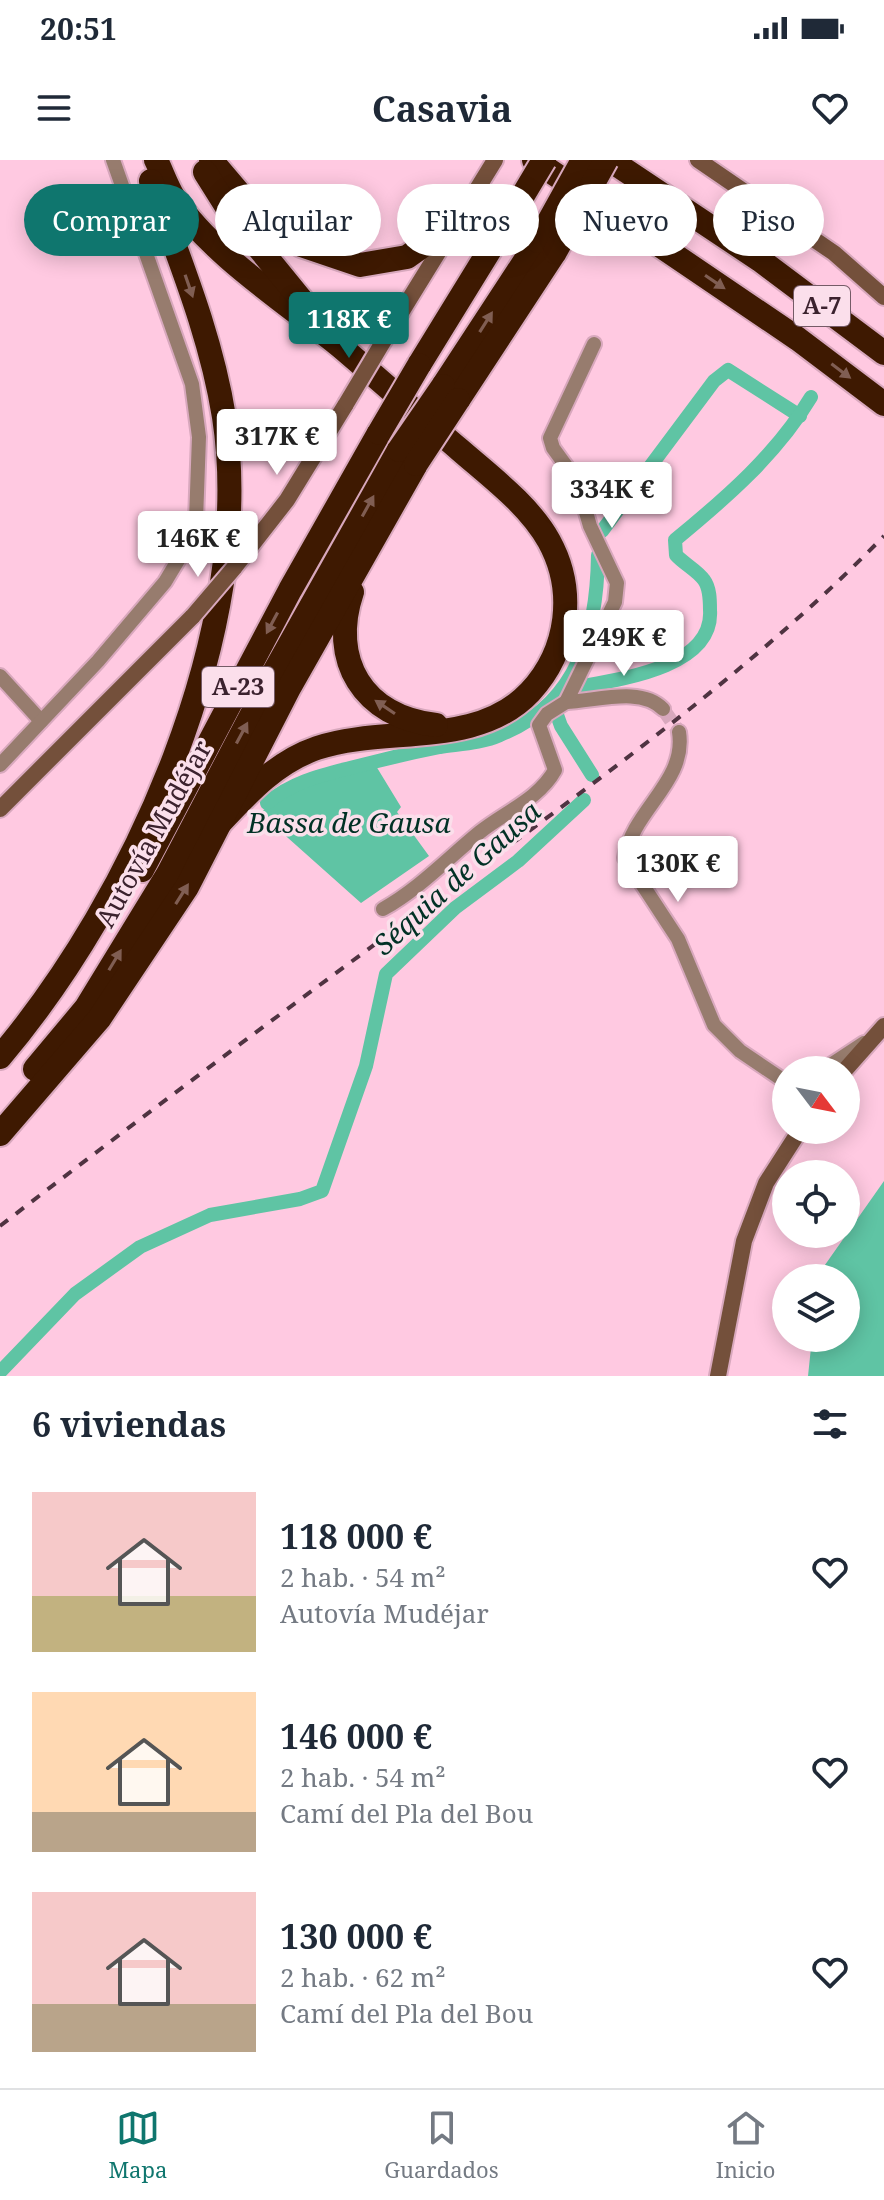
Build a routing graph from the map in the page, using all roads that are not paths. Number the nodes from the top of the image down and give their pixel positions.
1 (113, 160) edge
2 (143, 160) edge
3 (156, 160) edge
4 (197, 160) edge
5 (211, 160) edge
6 (495, 160) edge
7 (534, 160) edge
8 (544, 160) edge
9 (583, 160) edge
10 (608, 160) edge
11 (698, 160) edge
12 (480, 184) edge
13 (546, 246) junction
14 (408, 256) edge
15 (437, 256) edge
16 (884, 297) edge
17 (594, 344) dead end
18 (340, 347) junction
19 (884, 353) edge
20 (884, 404) edge
21 (407, 457) junction
22 (0, 676) edge
23 (566, 702) junction
24 (663, 709) tunnel mouth
25 (41, 721) junction
26 (459, 727) junction
27 (679, 732) tunnel mouth
28 (0, 765) edge
29 (0, 809) edge
30 (218, 825) junction
31 (383, 909) dead end
32 (879, 1031) edge
33 (843, 1056) edge
34 (857, 1056) edge
35 (0, 1057) edge
36 (772, 1072) edge
37 (0, 1075) edge
38 (0, 1110) edge
39 (0, 1134) edge
40 (791, 1144) edge
41 (718, 1376) edge

1 - 25 street
2 -> 35 highway
3 - 18 highway
4 - 18 highway
5 - 14 highway
6 - 12 main road
7 -> 20 highway, A-7
8 -> 37 highway, Autovía Mudéjar / A-23, bridge
9 - 13 highway, Autovía Mudéjar / A-23, bridge
10 - 13 highway, bridge
10 - 19 highway, A-7
11 - 16 main road
21 -> 13 highway, Autovía Mudéjar / A-23, bridge
15 - 29 main road, bridge
17 - 23 street
18 - 26 highway
26 -> 21 highway
21 - 30 highway
38 -> 21 highway, Autovía Mudéjar / A-23
22 - 25 street
23 - 24 street
23 - 31 street
25 - 28 street
26 - 30 highway
27 - 36 street
39 -> 30 highway
32 - 33 street
32 - 34 main road
40 - 41 main road

